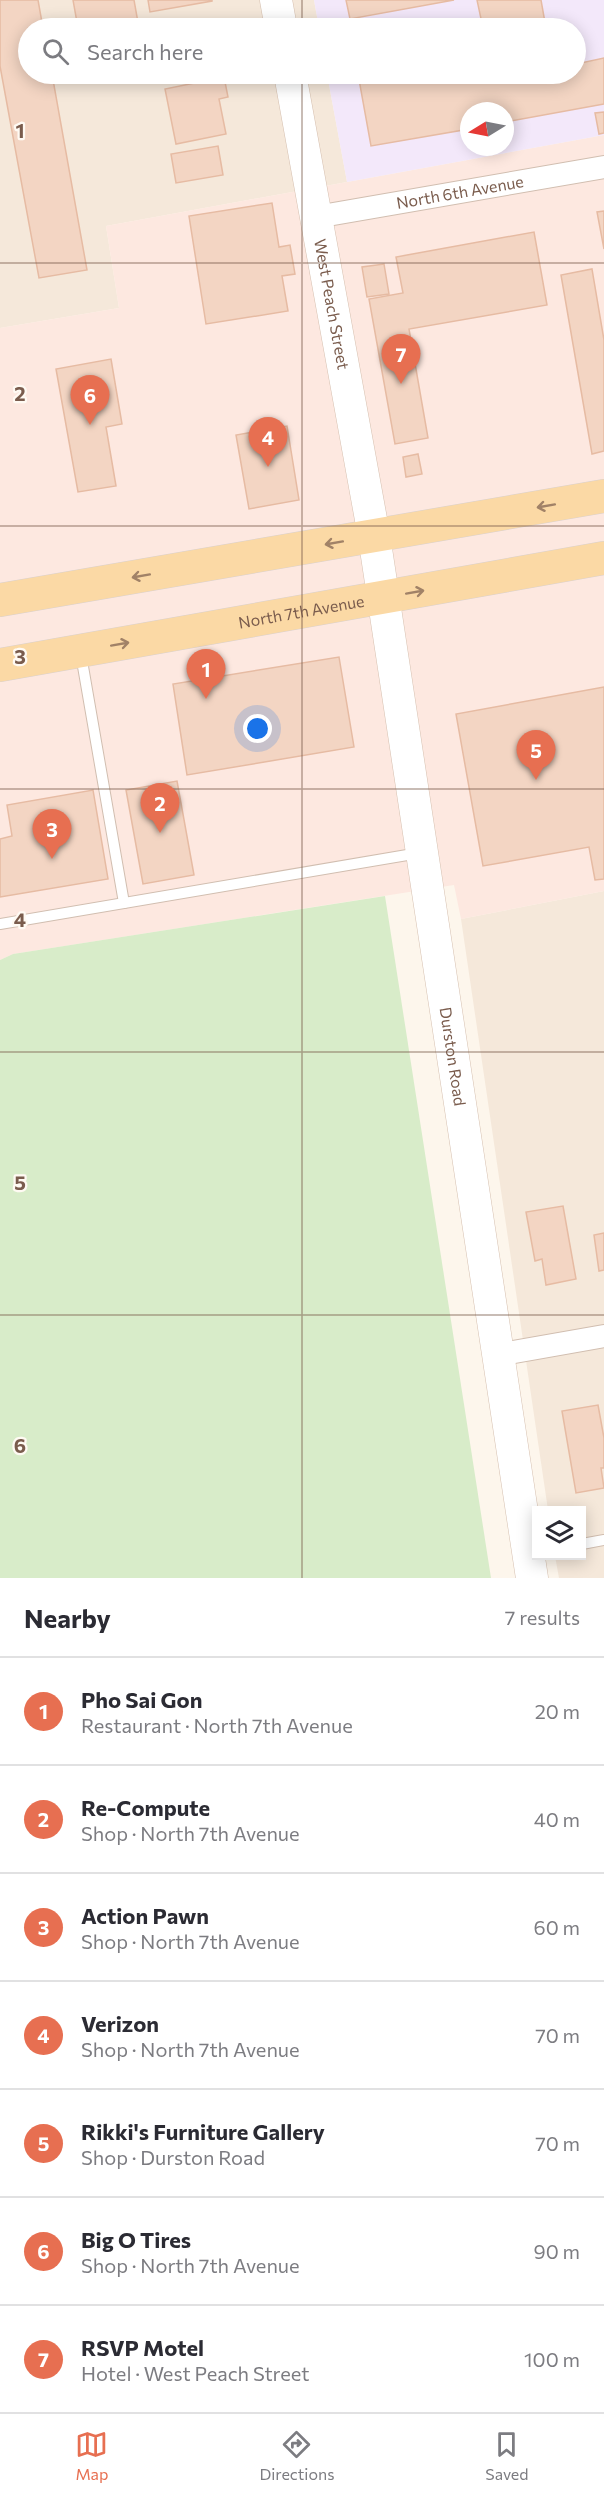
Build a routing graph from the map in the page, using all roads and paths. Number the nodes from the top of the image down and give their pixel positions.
1 (276, 0) edge
2 (279, 18) edge
3 (292, 84) edge
4 (604, 167) edge
5 (316, 217) junction
6 (604, 496) edge
7 (374, 536) junction
8 (604, 558) edge
9 (383, 598) junction
10 (0, 600) edge
11 (81, 650) junction
12 (0, 664) edge
13 (422, 852) junction
14 (124, 903) junction
15 (0, 924) edge
16 (604, 1336) edge
17 (497, 1355) junction
18 (604, 1540) edge
19 (586, 1543) edge
20 (532, 1561) edge

1 - 2 main road
3 - 5 main road, West Peach Street
4 - 5 street, North 6th Avenue
5 - 7 main road, West Peach Street
6 -> 7 main road
7 - 9 main road, Durston Road
7 -> 10 main road
9 -> 8 main road, North 7th Avenue
11 -> 9 main road, North 7th Avenue
9 - 13 main road, Durston Road
11 - 12 main road, North 7th Avenue
11 - 14 lane
13 - 14 lane
13 - 17 main road, Durston Road
14 - 15 lane
16 - 17 street
17 - 20 main road, Durston Road
18 - 19 lane

